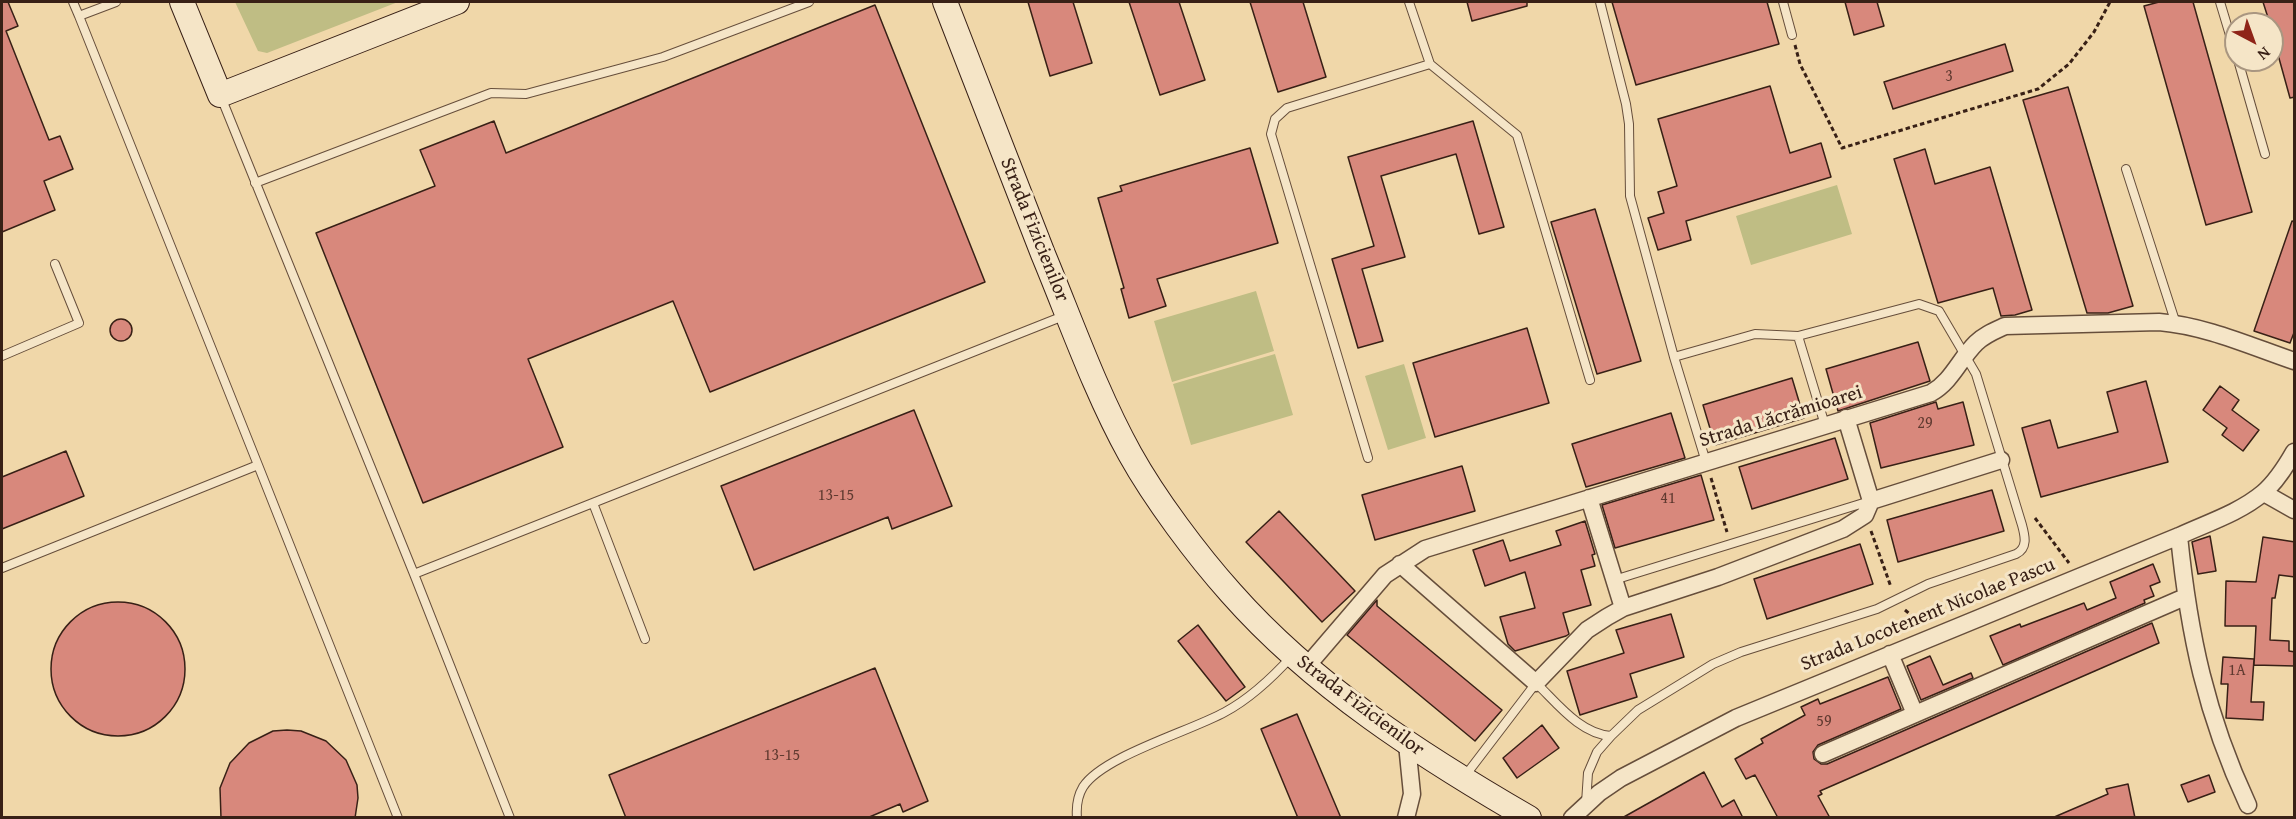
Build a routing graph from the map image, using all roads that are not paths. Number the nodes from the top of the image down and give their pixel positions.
1 (73, 2) edge
2 (116, 2) edge
3 (182, 2) edge
4 (457, 2) edge
5 (809, 2) edge
6 (945, 2) edge
7 (1409, 2) edge
8 (1600, 2) edge
9 (1783, 2) edge
10 (79, 16) junction
11 (1792, 34) dead end
12 (1430, 64) junction
13 (2241, 72) edge
14 (220, 96) junction
15 (2265, 154) dead end
16 (2127, 169) dead end
17 (255, 183) junction
18 (55, 264) dead end
19 (1068, 314) junction
20 (2176, 324) junction
21 (1798, 336) junction
22 (2, 356) edge
23 (1966, 356) junction
24 (1674, 357) junction
25 (2295, 361) edge
26 (1590, 380) dead end
27 (1846, 418) junction
28 (1825, 425) junction
29 (2295, 452) edge
30 (1368, 458) dead end
31 (2001, 460) junction
32 (1706, 462) junction
33 (258, 465) junction
34 (2264, 493) junction
35 (1589, 498) junction
36 (593, 503) junction
37 (1868, 508) junction
38 (2295, 510) edge
39 (2179, 536) junction
40 (1400, 564) junction
41 (2, 568) edge
42 (414, 574) junction
43 (1614, 580) junction
44 (2185, 597) junction
45 (1623, 608) junction
46 (645, 639) dead end
47 (1890, 654) junction
48 (1300, 660) junction
49 (1536, 683) junction
50 (1915, 714) junction
51 (1611, 736) junction
52 (1407, 744) junction
53 (1823, 754) dead end
54 (1463, 779) junction
55 (1586, 804) junction
56 (2248, 805) dead end
57 (398, 818) edge
58 (510, 818) edge
59 (1077, 818) edge
60 (1406, 818) edge
61 (1529, 818) edge
62 (1572, 818) edge

1 - 10 lane
2 - 10 lane
3 - 14 street
4 - 14 street
5 - 17 lane
6 - 19 street, Strada Fizicienilor
7 - 12 lane
8 - 24 lane
9 - 11 lane
10 - 33 lane
12 - 26 lane
12 - 30 lane
13 - 15 lane
14 - 17 lane
16 - 20 lane
17 - 42 lane
18 - 22 lane
19 - 36 lane
19 - 48 street, Strada Fizicienilor
20 - 23 street, Strada Lăcrămioarei
20 - 25 street, Strada Lăcrămioarei
21 - 23 lane
21 - 24 lane
21 - 28 lane
23 - 27 street, Strada Lăcrămioarei
23 - 31 lane
24 - 32 lane
27 - 28 street, Strada Lăcrămioarei
27 - 37 street
28 - 32 street, Strada Lăcrămioarei
29 - 34 street, Strada Locotenent Nicolae Pascu
31 - 37 street
31 - 51 lane
32 - 35 street, Strada Lăcrămioarei
33 - 41 lane
33 - 57 lane
34 - 38 street
34 - 39 street, Strada Locotenent Nicolae Pascu
35 - 40 street, Strada Lăcrămioarei
35 - 43 street
36 - 42 lane
36 - 46 lane
37 - 43 lane
37 - 45 street
39 - 44 street
39 - 47 street, Strada Locotenent Nicolae Pascu
40 - 48 street, Strada Lăcrămioarei
40 - 49 street
42 - 58 lane
43 - 45 street
44 - 50 street
44 - 56 street
45 - 49 street
47 - 50 street
47 - 55 street, Strada Locotenent Nicolae Pascu
48 - 52 street, Strada Fizicienilor
48 - 59 lane
49 - 51 lane
49 - 54 lane
50 - 53 street
51 - 55 lane
52 - 54 street, Strada Fizicienilor
52 - 60 street
54 - 61 street, Strada Fizicienilor
55 - 62 street, Strada Locotenent Nicolae Pascu

